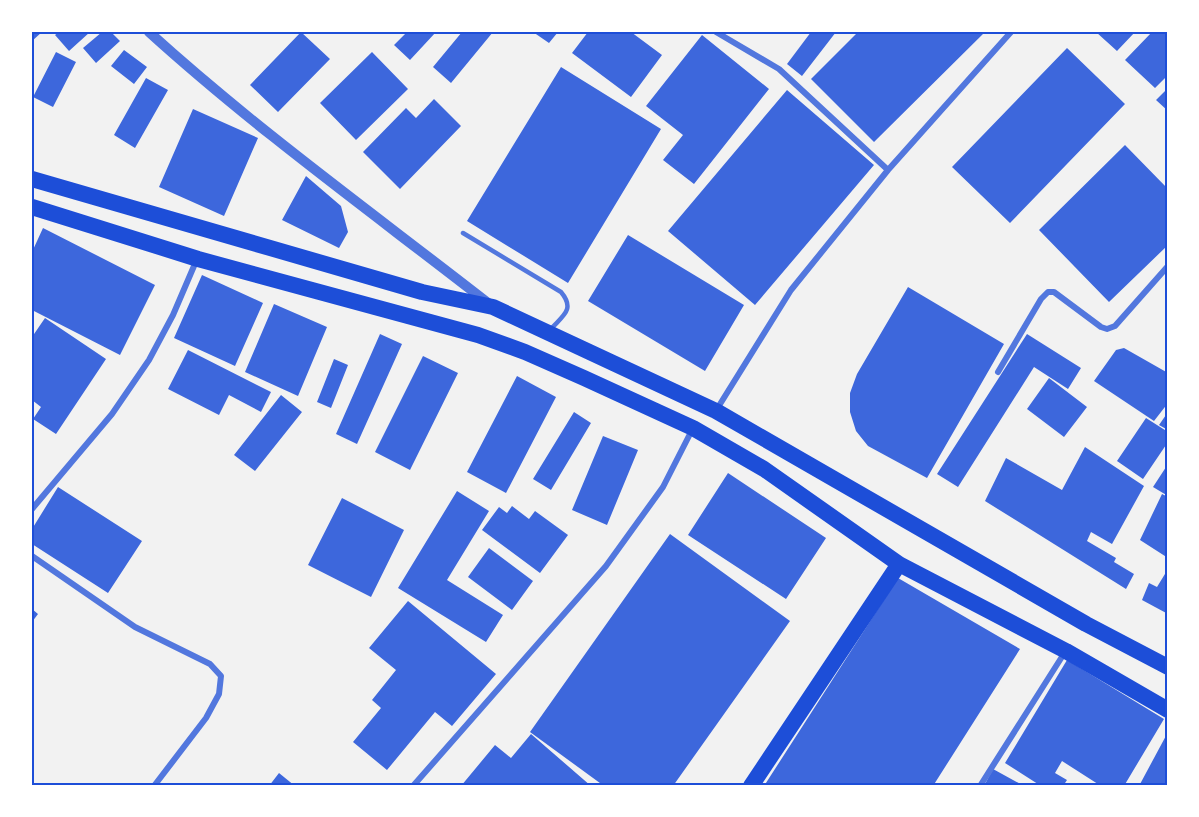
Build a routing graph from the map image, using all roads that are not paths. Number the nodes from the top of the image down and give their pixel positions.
1 (149, 32) edge
2 (716, 32) edge
3 (1011, 32) edge
4 (888, 170) junction
5 (32, 179) edge
6 (32, 207) edge
7 (463, 233) dead end
8 (198, 259) junction
9 (1167, 266) edge
10 (493, 307) junction
11 (548, 332) junction
12 (998, 372) dead end
13 (716, 411) junction
14 (693, 428) junction
15 (32, 509) edge
16 (32, 556) edge
17 (899, 564) junction
18 (1066, 651) junction
19 (1167, 668) edge
20 (1167, 710) edge
21 (154, 786) edge
22 (413, 786) edge
23 (751, 786) edge
24 (980, 786) edge

1 - 10 street
2 - 4 street
3 - 4 street
4 - 13 street
5 - 10 highway
6 - 8 highway
7 - 11 lane
8 - 14 highway
8 - 15 street
9 - 12 street
10 - 11 highway
11 - 13 highway
13 - 19 highway
14 - 17 highway
14 - 22 street
16 - 21 street
17 - 18 highway
17 - 23 highway
18 - 20 highway
18 - 24 street

